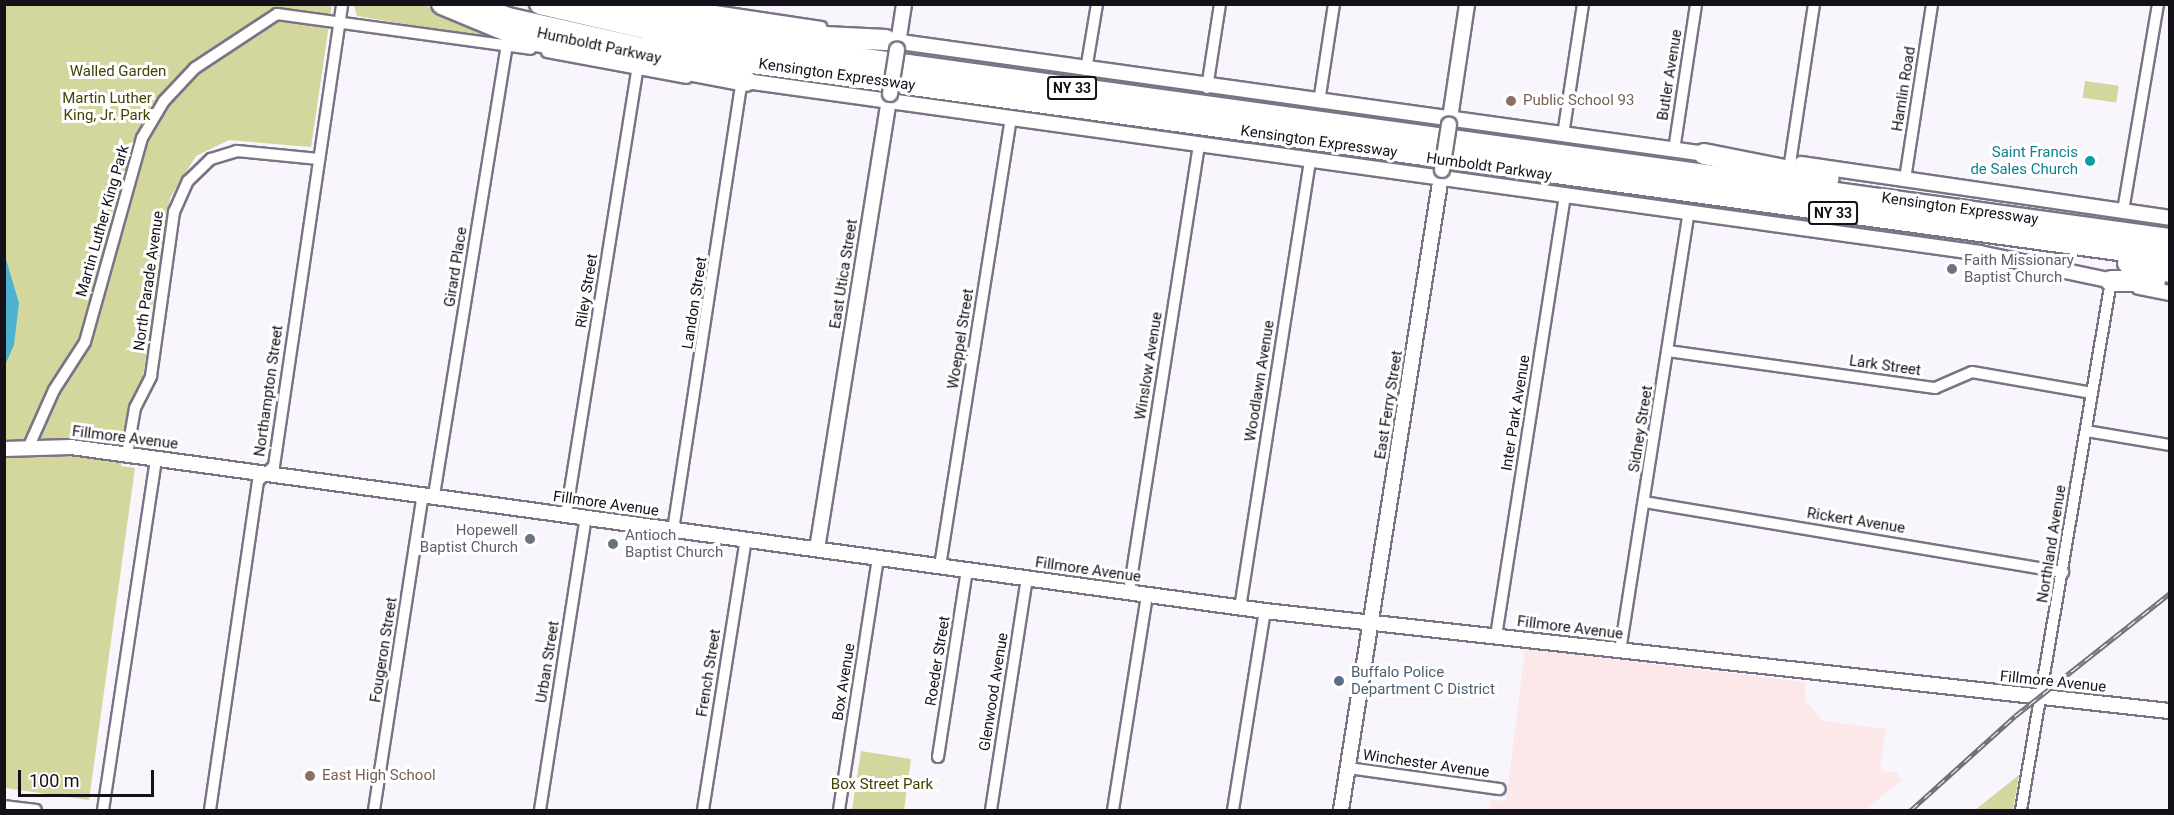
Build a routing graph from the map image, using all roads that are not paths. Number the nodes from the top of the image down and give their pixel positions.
1 (342, 4) edge
2 (442, 4) edge
3 (472, 4) edge
4 (540, 4) edge
5 (584, 4) edge
6 (668, 4) edge
7 (904, 4) edge
8 (1096, 4) edge
9 (1220, 4) edge
10 (1334, 4) edge
11 (1467, 4) edge
12 (1583, 4) edge
13 (1696, 4) edge
14 (1814, 4) edge
15 (1932, 4) edge
16 (2158, 4) edge
17 (277, 9) edge
18 (755, 10) edge
19 (339, 24) junction
20 (507, 44) junction
21 (894, 44) junction
22 (1086, 70) junction
23 (637, 73) junction
24 (746, 81) junction
25 (1207, 88) junction
26 (890, 98) junction
27 (1319, 102) junction
28 (1011, 117) junction
29 (1449, 122) junction
30 (1563, 135) junction
31 (1199, 144) junction
32 (1674, 150) junction
33 (1704, 154) junction
34 (319, 159) junction
35 (1310, 159) junction
36 (1790, 163) junction
37 (1442, 173) junction
38 (1905, 179) junction
39 (1565, 194) junction
40 (1895, 199) junction
41 (1689, 211) junction
42 (2123, 211) junction
43 (2169, 218) edge
44 (2169, 239) edge
45 (2062, 244) junction
46 (2169, 257) edge
47 (2169, 272) edge
48 (2110, 281) junction
49 (2169, 283) edge
50 (2169, 293) edge
51 (1668, 351) junction
52 (2092, 393) junction
53 (2086, 431) junction
54 (2169, 445) edge
55 (28, 446) junction
56 (4, 449) edge
57 (128, 454) junction
58 (156, 458) junction
59 (266, 473) junction
60 (428, 494) junction
61 (1644, 502) junction
62 (566, 515) junction
63 (586, 517) junction
64 (673, 530) junction
65 (746, 540) junction
66 (817, 549) junction
67 (878, 558) junction
68 (940, 566) junction
69 (967, 569) junction
70 (2063, 572) junction
71 (1026, 578) junction
72 (1129, 592) junction
73 (1147, 595) junction
74 (1240, 608) junction
75 (1265, 611) junction
76 (1372, 623) junction
77 (1496, 636) junction
78 (1620, 651) junction
79 (2042, 697) junction
80 (2169, 711) edge
81 (938, 757) dead end
82 (1348, 768) junction
83 (1500, 789) dead end
84 (4, 806) edge
85 (35, 810) edge
86 (103, 810) edge
87 (210, 810) edge
88 (374, 810) edge
89 (540, 810) edge
90 (703, 810) edge
91 (839, 810) edge
92 (992, 810) edge
93 (1113, 810) edge
94 (1233, 810) edge
95 (1341, 810) edge
96 (2021, 810) edge

1 - 19 street, Northampton Street
2 - 24 highway
3 - 45 highway, Kensington Expressway / NY 33
4 - 40 highway, Kensington Expressway / NY 33
5 - 21 highway
6 - 18 street
7 - 21 street, East Utica Street
8 - 22 street
9 - 25 street
10 - 27 street
11 - 29 street, East Ferry Street
12 - 30 street
13 - 32 street, Butler Avenue
14 - 36 street
15 - 38 street, Hamlin Road
16 - 42 street
17 - 19 street, Martin Luther King Park
17 - 55 street, Martin Luther King Park
18 - 21 street
19 - 20 street, Humboldt Parkway
19 - 34 street, Northampton Street
20 - 23 street, Humboldt Parkway
20 - 60 street, Girard Place
21 - 22 street
21 - 26 street, East Utica Street, bridge
22 - 25 street
23 - 24 street, Humboldt Parkway
23 - 62 street, Riley Street
24 - 26 street, Humboldt Parkway
24 - 64 street, Landon Street
25 - 27 street
26 - 28 street, Humboldt Parkway
26 - 66 street, East Utica Street
27 - 29 street
28 - 31 street, Humboldt Parkway
28 - 68 street, Woeppel Street
29 - 30 street
29 - 37 street, East Ferry Street, bridge
30 - 32 street
31 - 35 street, Humboldt Parkway
31 - 72 street, Winslow Avenue
32 - 33 street
33 - 36 street
33 - 40 highway
34 - 57 street, North Parade Avenue
34 - 59 street, Northampton Street
35 - 37 street, Humboldt Parkway
35 - 74 street, Woodlawn Avenue
36 - 38 street
37 - 39 street, Humboldt Parkway
37 - 76 street, East Ferry Street
38 - 42 street
39 - 41 street, Humboldt Parkway
39 - 77 street, Inter Park Avenue
40 - 44 highway, Kensington Expressway / NY 33
41 - 48 street, Humboldt Parkway
41 - 51 street, Sidney Street
42 - 43 street
45 - 46 highway, Kensington Expressway / NY 33
45 - 47 highway
48 - 49 highway
48 - 50 street, Humboldt Parkway
48 - 52 street, Northland Avenue
51 - 52 street, Lark Street
51 - 61 street, Sidney Street
52 - 53 street, Northland Avenue
53 - 54 street
53 - 70 street, Northland Avenue
55 - 56 street, Fillmore Avenue
55 - 57 street, Fillmore Avenue
57 - 58 street, Fillmore Avenue
58 - 59 street, Fillmore Avenue
58 - 86 street
59 - 60 street, Fillmore Avenue
59 - 87 street, Northampton Street
60 - 62 street, Fillmore Avenue
60 - 88 street, Fougeron Street
61 - 70 street, Rickert Avenue
61 - 78 street, Sidney Street
62 - 63 street, Fillmore Avenue
63 - 64 street, Fillmore Avenue
63 - 89 street, Urban Street
64 - 65 street, Fillmore Avenue
65 - 66 street, Fillmore Avenue
65 - 90 street, French Street
66 - 67 street, Fillmore Avenue
67 - 68 street, Fillmore Avenue
67 - 91 street, Box Avenue
68 - 69 street, Fillmore Avenue
69 - 71 street, Fillmore Avenue
69 - 81 street, Roeder Street
70 - 79 street, Northland Avenue
71 - 72 street, Fillmore Avenue
71 - 92 street, Glenwood Avenue
72 - 73 street, Fillmore Avenue
73 - 74 street, Fillmore Avenue
73 - 93 street
74 - 75 street, Fillmore Avenue
75 - 76 street, Fillmore Avenue
75 - 94 street
76 - 77 street, Fillmore Avenue
76 - 82 street, East Ferry Street
77 - 78 street, Fillmore Avenue
78 - 79 street, Fillmore Avenue
79 - 80 street, Fillmore Avenue
79 - 96 street, Northland Avenue
82 - 83 street, Winchester Avenue
82 - 95 street, East Ferry Street
84 - 85 street

